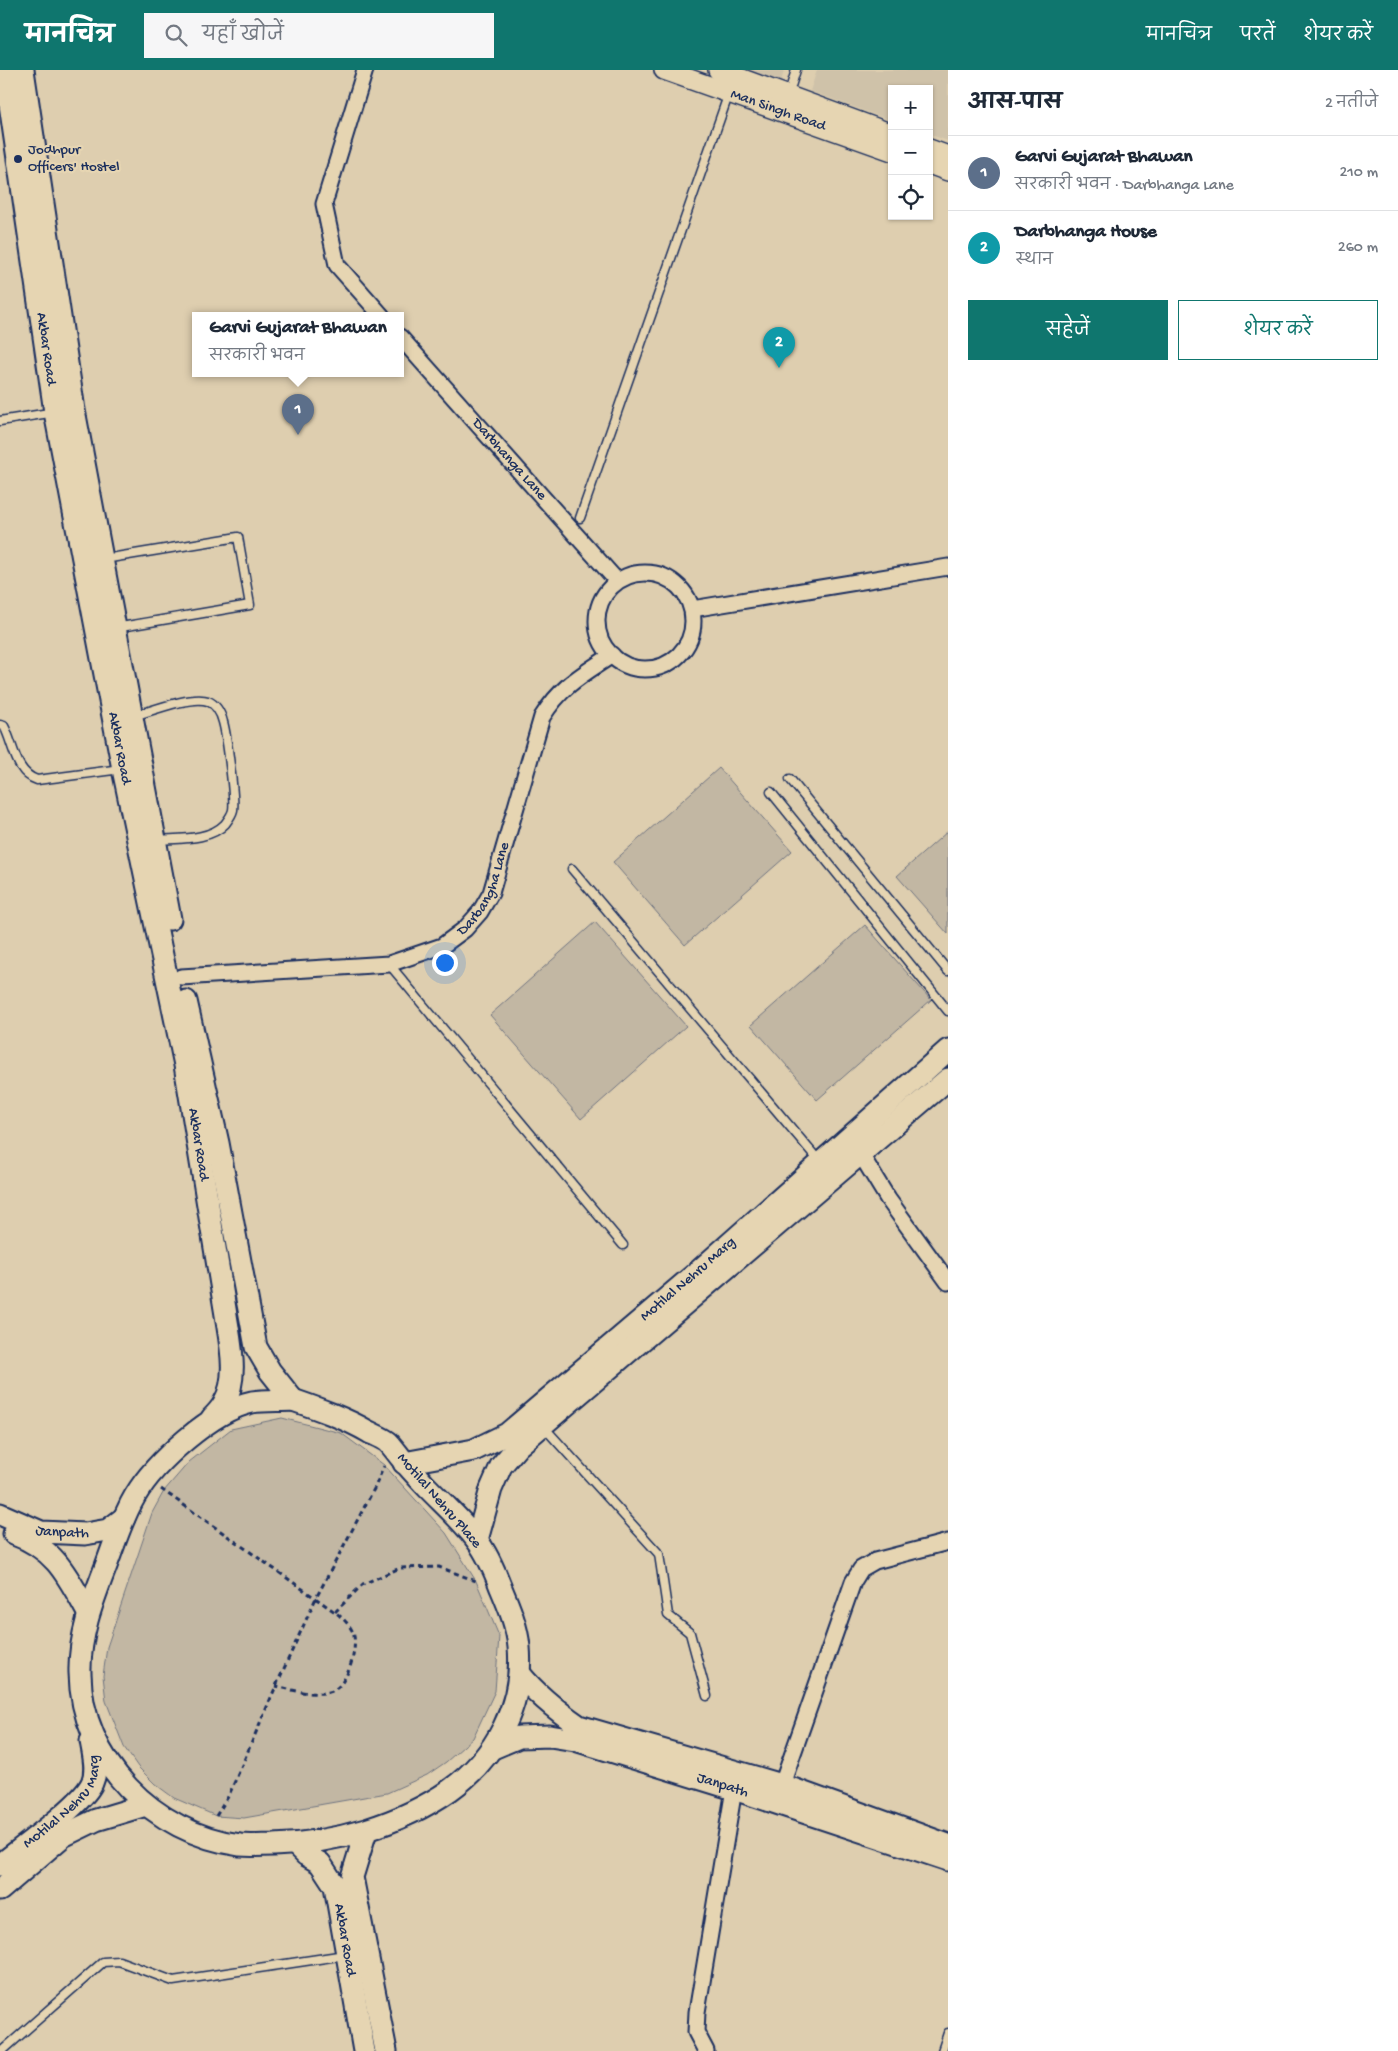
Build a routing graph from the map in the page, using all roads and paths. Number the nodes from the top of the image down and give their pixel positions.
1 (5, 70) edge
2 (23, 70) edge
3 (366, 70) edge
4 (664, 70) edge
5 (718, 70) edge
6 (796, 70) edge
7 (729, 93) junction
8 (786, 104) junction
9 (888, 133) edge
10 (888, 148) edge
11 (933, 150) edge
12 (948, 156) edge
13 (933, 165) edge
14 (948, 171) edge
15 (378, 312) edge
16 (404, 341) edge
17 (64, 411) junction
18 (0, 421) edge
19 (580, 518) dead end
20 (102, 560) junction
21 (948, 567) edge
22 (617, 581) junction
23 (692, 609) junction
24 (115, 628) junction
25 (612, 655) junction
26 (132, 717) junction
27 (0, 725) edge
28 (123, 769) junction
29 (790, 779) dead end
30 (771, 792) dead end
31 (155, 840) junction
32 (572, 869) dead end
33 (389, 964) junction
34 (948, 971) edge
35 (181, 977) junction
36 (948, 1011) edge
37 (948, 1050) edge
38 (948, 1079) edge
39 (860, 1153) junction
40 (827, 1170) junction
41 (623, 1245) dead end
42 (948, 1282) edge
43 (293, 1400) junction
44 (212, 1418) junction
45 (543, 1426) junction
46 (394, 1464) junction
47 (149, 1478) junction
48 (0, 1514) edge
49 (124, 1518) junction
50 (0, 1530) edge
51 (477, 1540) junction
52 (948, 1542) edge
53 (476, 1581) dead end
54 (316, 1598) junction
55 (335, 1612) junction
56 (88, 1613) junction
57 (520, 1674) junction
58 (276, 1686) junction
59 (707, 1696) dead end
60 (87, 1723) junction
61 (493, 1748) junction
62 (734, 1789) junction
63 (779, 1794) junction
64 (146, 1805) junction
65 (216, 1816) dead end
66 (366, 1831) junction
67 (295, 1844) junction
68 (948, 1844) edge
69 (948, 1860) edge
70 (0, 1865) edge
71 (0, 1890) edge
72 (347, 1955) junction
73 (948, 2033) edge
74 (2, 2051) edge
75 (364, 2051) edge
76 (386, 2051) edge
77 (706, 2051) edge
78 (942, 2051) edge

1 - 17 main road, Akbar Road
2 - 17 main road, Akbar Road
3 - 15 street
4 - 7 street, Man Singh Road
5 - 8 street, Man Singh Road
6 - 8 lane
7 - 8 street, Man Singh Road
7 - 19 lane
8 - 9 street, Man Singh Road
8 - 10 street, Man Singh Road
11 - 12 street
13 - 14 street
16 - 22 street, Darbhanga Lane
17 - 18 lane
17 - 20 main road, Akbar Road
17 - 28 main road, Akbar Road
20 - 24 main road, Akbar Road
20 - 24 lane
21 - 23 street
22 - 23 street
22 - 25 street
23 - 25 street
24 - 26 main road, Akbar Road
25 - 33 street, Darbangha Lane
26 - 31 main road, Akbar Road
26 - 31 lane
27 - 28 lane
28 - 44 main road, Akbar Road
29 - 34 lane
30 - 36 lane
31 - 35 main road, Akbar Road
32 - 40 lane
33 - 35 street, Darbangha Lane
33 - 41 lane
35 - 43 main road, Akbar Road
37 - 40 main road, Motilal Nehru Marg
38 - 39 main road, Motilal Nehru Marg
39 - 40 main road, Motilal Nehru Marg
39 - 42 street
40 - 45 main road, Motilal Nehru Marg
40 - 46 main road, Motilal Nehru Marg
43 - 44 main road, Motilal Nehru Place
43 - 46 main road, Motilal Nehru Place
44 - 47 main road, Motilal Nehru Place
45 - 51 main road, Motilal Nehru Marg
45 - 59 lane
46 - 51 main road, Motilal Nehru Place
46 - 54 path
47 - 49 main road, Motilal Nehru Place
47 - 54 path
48 - 49 main road, Janpath
49 - 56 main road, Motilal Nehru Place
50 - 56 main road, Janpath
51 - 57 main road, Motilal Nehru Place
52 - 63 street
53 - 55 path
54 - 55 path
54 - 58 path
55 - 58 path
56 - 60 main road, Motilal Nehru Place
57 - 61 main road, Motilal Nehru Place
57 - 63 main road, Janpath
58 - 65 path
60 - 64 main road, Motilal Nehru Place
60 - 70 main road, Motilal Nehru Marg
61 - 62 main road, Janpath
61 - 66 main road, Motilal Nehru Place
62 - 63 main road, Janpath
62 - 77 street
63 - 68 main road, Janpath
63 - 69 main road, Janpath
64 - 67 main road, Motilal Nehru Place
64 - 71 main road, Motilal Nehru Marg
66 - 67 main road, Motilal Nehru Place
66 - 76 main road, Akbar Road
67 - 72 main road, Akbar Road
72 - 74 lane
72 - 75 main road, Akbar Road
73 - 78 lane

